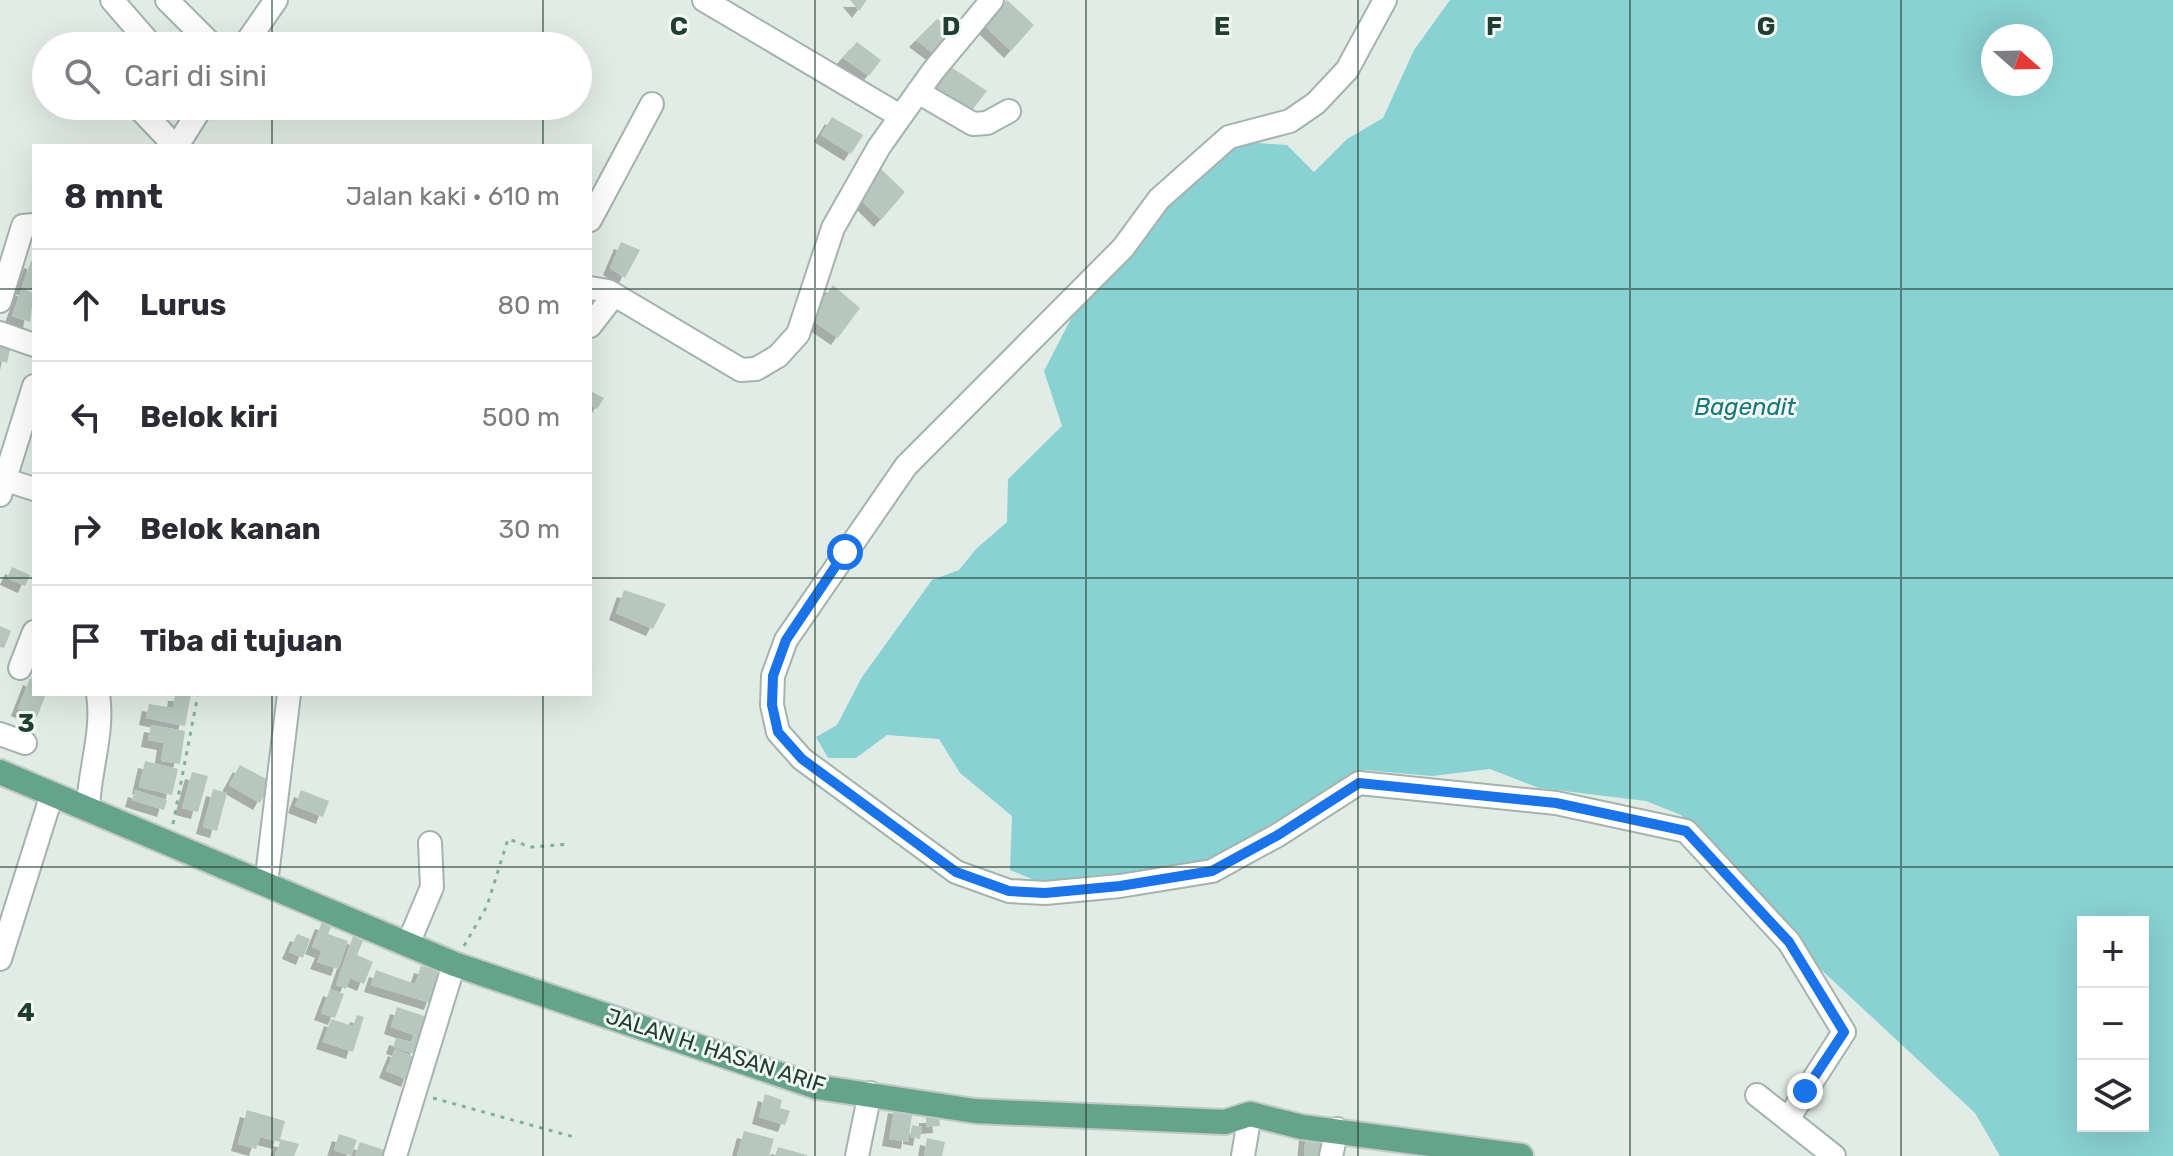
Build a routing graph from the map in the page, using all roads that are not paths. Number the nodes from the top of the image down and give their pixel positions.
1 (112, 0) edge
2 (167, 0) edge
3 (276, 0) edge
4 (704, 0) edge
5 (992, 0) edge
6 (1385, 0) edge
7 (140, 32) edge
8 (199, 32) edge
9 (254, 32) edge
10 (918, 92) junction
11 (652, 104) dead end
12 (1009, 111) dead end
13 (900, 116) junction
14 (151, 120) edge
15 (193, 120) edge
16 (174, 144) edge
17 (177, 144) edge
18 (592, 216) edge
19 (32, 225) edge
20 (592, 289) edge
21 (614, 295) junction
22 (0, 301) edge
23 (592, 323) edge
24 (0, 333) edge
25 (32, 344) edge
26 (32, 392) edge
27 (2, 484) edge
28 (32, 489) edge
29 (32, 636) edge
30 (18, 667) edge
31 (97, 696) edge
32 (289, 696) edge
33 (0, 734) edge
34 (25, 743) dead end
35 (0, 772) edge
36 (52, 794) junction
37 (88, 809) junction
38 (430, 843) dead end
39 (266, 884) junction
40 (408, 944) junction
41 (0, 959) edge
42 (454, 964) junction
43 (870, 1093) junction
44 (1757, 1095) dead end
45 (1250, 1114) junction
46 (1788, 1119) junction
47 (1337, 1129) junction
48 (395, 1156) edge
49 (857, 1156) edge
50 (1243, 1156) edge
51 (1331, 1156) edge
52 (1521, 1156) edge
53 (1834, 1156) edge

1 - 7 street
2 - 8 street
3 - 9 street
4 - 13 street
5 - 10 street
6 - 46 street
10 - 12 street
10 - 13 street
11 - 18 street
13 - 21 street
14 - 16 street
15 - 17 street
19 - 22 street
20 - 21 street
21 - 23 street
24 - 25 street
26 - 27 street
27 - 28 street
29 - 30 street
31 - 37 street
32 - 39 street
33 - 34 street
35 - 36 main road, JALAN H. HASAN ARIF
36 - 37 main road, JALAN H. HASAN ARIF
36 - 41 street
37 - 39 main road, JALAN H. HASAN ARIF
38 - 40 street
39 - 40 main road, JALAN H. HASAN ARIF
40 - 42 main road, JALAN H. HASAN ARIF
42 - 43 main road, JALAN H. HASAN ARIF
42 - 48 street
43 - 45 main road, JALAN H. HASAN ARIF
43 - 49 street
44 - 46 street
45 - 47 main road, JALAN H. HASAN ARIF
45 - 50 street
46 - 53 street
47 - 51 street
47 - 52 main road, JALAN H. HASAN ARIF

